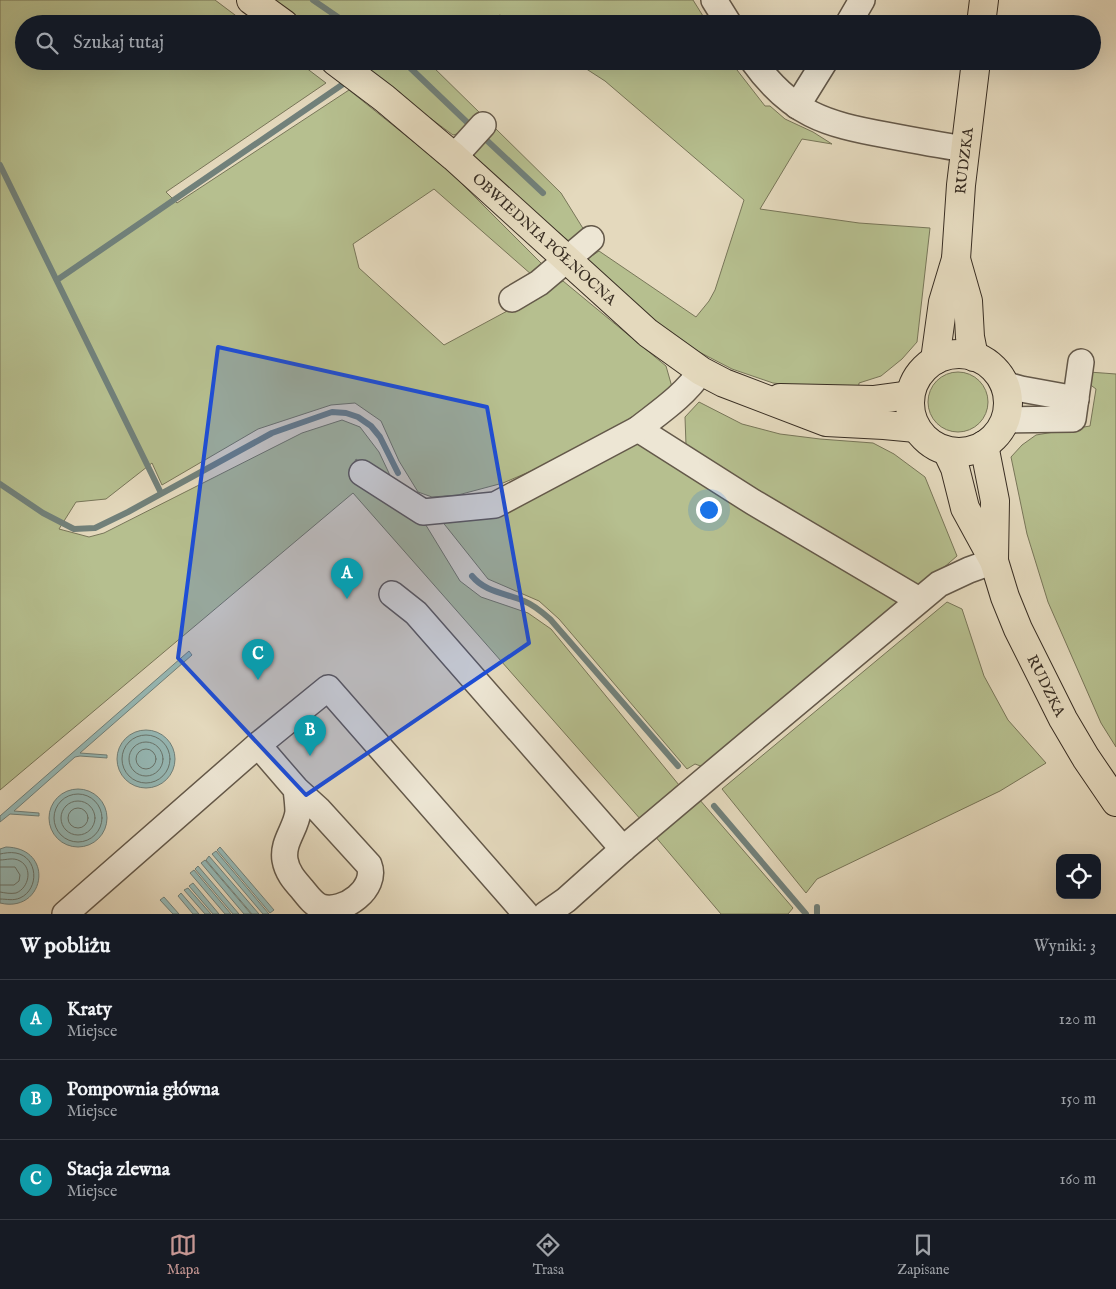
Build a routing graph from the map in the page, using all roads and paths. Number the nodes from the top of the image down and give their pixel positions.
1 (251, 0) edge
2 (714, 0) edge
3 (862, 0) edge
4 (984, 0) edge
5 (272, 15) edge
6 (723, 15) edge
7 (853, 15) edge
8 (982, 15) edge
9 (347, 70) edge
10 (761, 70) edge
11 (819, 70) edge
12 (975, 70) edge
13 (797, 106) junction
14 (483, 125) dead end
15 (965, 149) junction
16 (454, 157) junction
17 (591, 240) dead end
18 (956, 259) junction
19 (568, 260) junction
20 (512, 299) dead end
21 (974, 357) junction
22 (935, 360) junction
23 (1081, 362) dead end
24 (702, 371) junction
25 (1003, 384) junction
26 (910, 395) junction
27 (764, 398) junction
28 (1076, 400) junction
29 (1005, 420) junction
30 (916, 428) junction
31 (638, 429) junction
32 (984, 445) junction
33 (947, 451) junction
34 (362, 473) dead end
35 (994, 561) junction
36 (392, 594) dead end
37 (919, 600) junction
38 (258, 745) junction
39 (296, 789) junction
40 (1116, 802) edge
41 (623, 849) junction
42 (65, 914) edge
43 (526, 914) edge
44 (546, 914) edge

1 - 5 main road
2 - 6 street
3 - 7 street
4 - 8 main road
9 - 16 main road, OBWIEDNIA PÓŁNOCNA
10 - 13 street
11 - 13 street
12 - 15 main road, RUDZKA
13 - 15 street
14 - 16 street
15 - 18 main road, RUDZKA
16 - 19 main road, OBWIEDNIA PÓŁNOCNA
17 - 19 street
18 - 21 main road, RUDZKA
18 - 22 main road, RUDZKA
19 - 20 street
19 - 24 main road, OBWIEDNIA PÓŁNOCNA
21 - 22 main road
21 - 25 main road
22 - 26 main road
23 - 28 street
24 - 27 main road, OBWIEDNIA PÓŁNOCNA
24 - 31 street
25 - 28 street
25 - 29 main road
26 - 27 main road, OBWIEDNIA PÓŁNOCNA
26 - 30 main road
27 - 30 main road, OBWIEDNIA PÓŁNOCNA
28 - 29 street
29 - 32 main road
30 - 33 main road
31 - 34 street
31 - 37 street
32 - 33 main road
32 - 35 main road, RUDZKA
33 - 35 main road, RUDZKA
35 - 37 street
35 - 40 main road, RUDZKA
36 - 41 street
37 - 41 street
38 - 39 street
38 - 42 street
38 - 43 street
39 - 39 street
41 - 44 street

